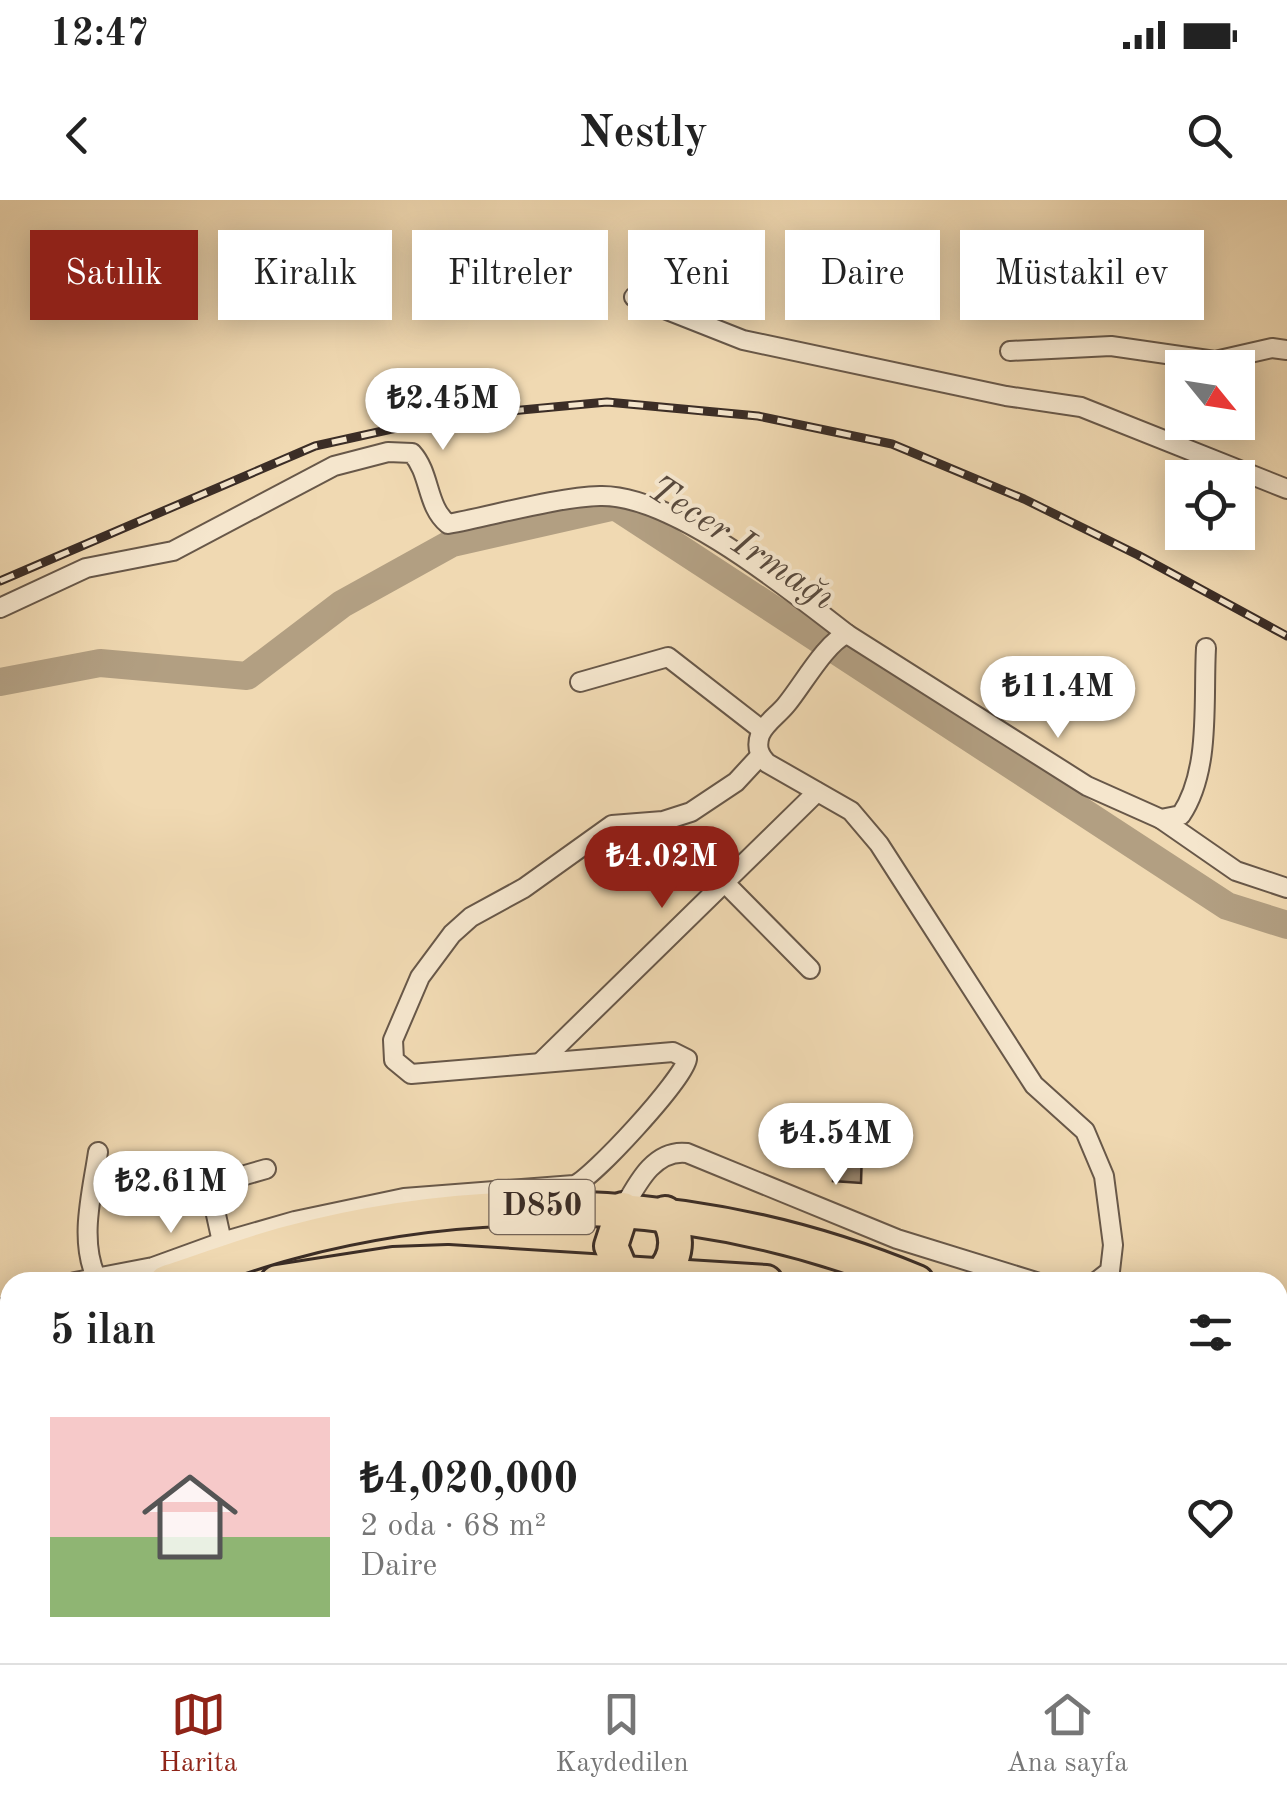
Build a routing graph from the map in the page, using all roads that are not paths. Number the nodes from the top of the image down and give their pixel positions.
1 (692, 320) edge
2 (1287, 350) edge
3 (1010, 351) dead end
4 (1287, 489) edge
5 (0, 608) edge
6 (841, 637) junction
7 (1206, 648) dead end
8 (580, 682) dead end
9 (762, 730) junction
10 (760, 756) junction
11 (818, 792) junction
12 (1161, 818) junction
13 (724, 883) junction
14 (1287, 888) edge
15 (810, 969) dead end
16 (540, 1063) junction
17 (98, 1152) dead end
18 (650, 1168) junction
19 (266, 1169) dead end
20 (624, 1209) junction
21 (665, 1214) junction
22 (225, 1252) junction
23 (93, 1272) edge
24 (128, 1272) edge
25 (186, 1272) edge
26 (341, 1272) edge
27 (506, 1272) edge
28 (635, 1272) edge
29 (656, 1272) edge
30 (887, 1272) edge
31 (1003, 1272) edge
32 (1109, 1272) edge

1 - 4 street
2 - 3 street
5 - 6 street
6 - 9 street
6 - 12 street
7 - 12 street
8 - 9 street
9 - 10 street
10 - 11 street
10 - 16 street
11 - 13 street
11 - 32 street
12 - 14 street
13 - 15 street
13 - 16 street
16 - 22 street
17 - 23 street
18 - 20 street
18 - 21 street
18 - 31 street
19 - 22 street
20 - 21 highway, D850
20 - 22 highway, D850
20 - 28 highway
21 - 29 highway
21 - 30 highway, D850
22 - 24 street
22 - 25 highway, D850
26 - 27 highway, D850

